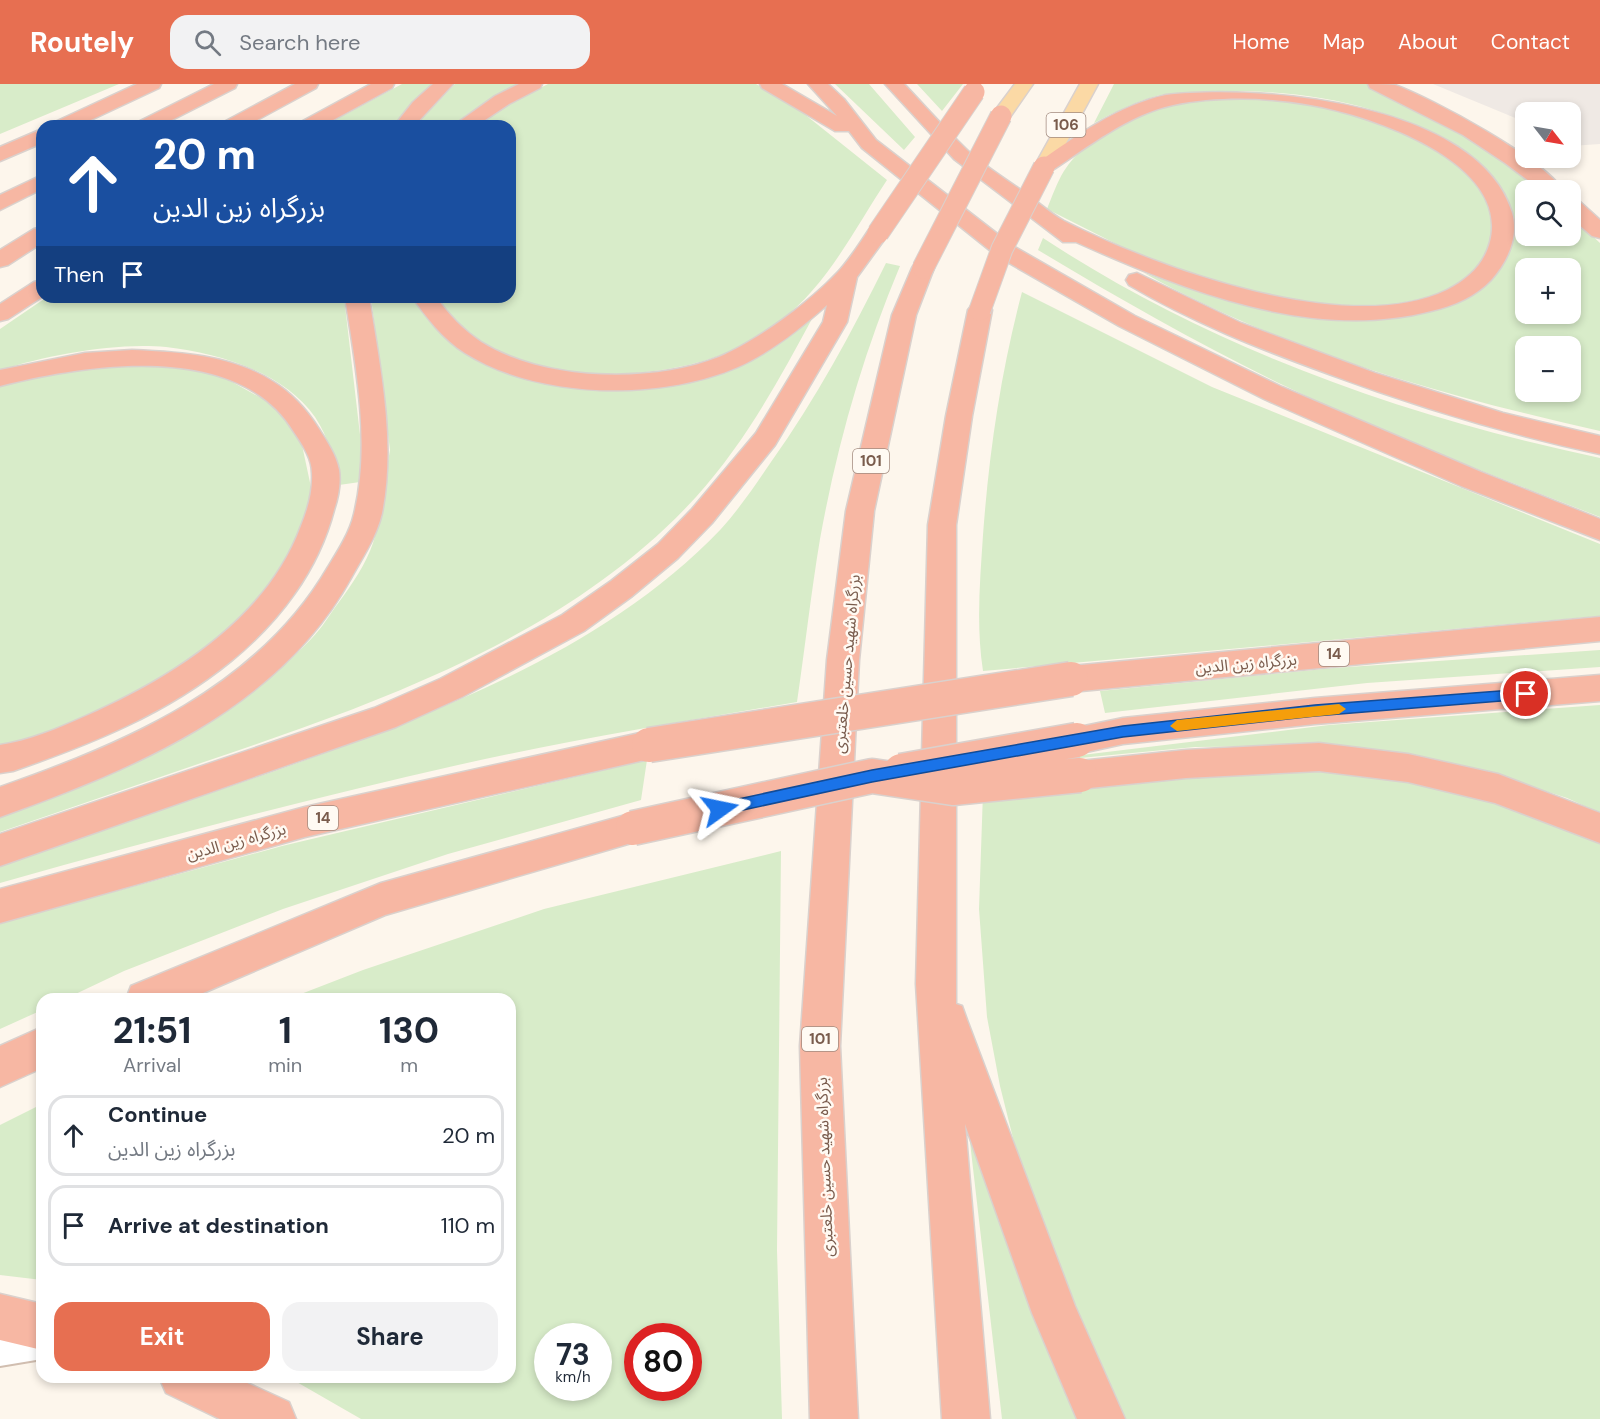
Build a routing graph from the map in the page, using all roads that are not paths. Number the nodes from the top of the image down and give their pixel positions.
1 (152, 84) edge
2 (228, 84) edge
3 (309, 84) edge
4 (385, 84) edge
5 (444, 84) edge
6 (532, 84) edge
7 (769, 84) edge
8 (817, 84) edge
9 (894, 84) edge
10 (1024, 84) edge
11 (1089, 84) edge
12 (1377, 84) edge
13 (977, 88) edge
14 (1001, 116) joint
15 (75, 120) edge
16 (157, 120) edge
17 (242, 120) edge
18 (319, 120) edge
19 (409, 120) edge
20 (471, 120) edge
21 (36, 138) edge
22 (869, 144) junction
23 (0, 155) edge
24 (1044, 167) junction
25 (1541, 180) edge
26 (36, 184) edge
27 (0, 204) edge
28 (1581, 215) edge
29 (1053, 224) junction
30 (1600, 231) edge
31 (36, 238) edge
32 (0, 260) edge
33 (846, 277) junction
34 (36, 291) edge
35 (358, 303) edge
36 (429, 303) edge
37 (0, 314) edge
38 (0, 378) edge
39 (1600, 445) edge
40 (1600, 530) edge
41 (1599, 629) edge
42 (1600, 688) edge
43 (0, 759) edge
44 (872, 776) junction
45 (0, 802) edge
46 (1600, 828) edge
47 (0, 850) edge
48 (0, 906) edge
49 (935, 984) junction
50 (159, 993) edge
51 (36, 1050) edge
52 (0, 1067) edge
53 (0, 1317) edge
54 (36, 1326) edge
55 (36, 1343) edge
56 (0, 1350) edge
57 (195, 1383) edge
58 (272, 1419) edge
59 (834, 1419) edge
60 (966, 1419) edge
61 (1101, 1419) edge

1 - 15 highway
2 - 16 highway
3 - 17 highway
4 - 18 highway
5 - 19 highway
6 - 20 highway
7 - 22 highway
8 - 22 highway
9 - 29 highway
10 - 14 main road
11 - 24 main road, 106
12 - 25 highway
13 - 33 highway, bridge
14 - 59 highway, بزرگراه شهید حسین خلعتبری / 101, bridge
21 - 23 highway
22 - 40 highway
24 - 29 highway
24 - 49 highway, bridge
26 - 27 highway
28 - 30 highway
29 - 39 highway
31 - 32 highway
33 - 36 highway
33 - 47 highway
34 - 37 highway
35 - 45 highway
38 - 43 highway
41 - 48 highway, بزرگراه زین الدین / 14, bridge
42 - 44 highway, bridge
44 - 46 highway, bridge
44 - 50 highway, bridge
49 - 60 highway
49 - 61 highway
51 - 52 highway
53 - 54 highway
55 - 56 lane
57 - 58 highway

